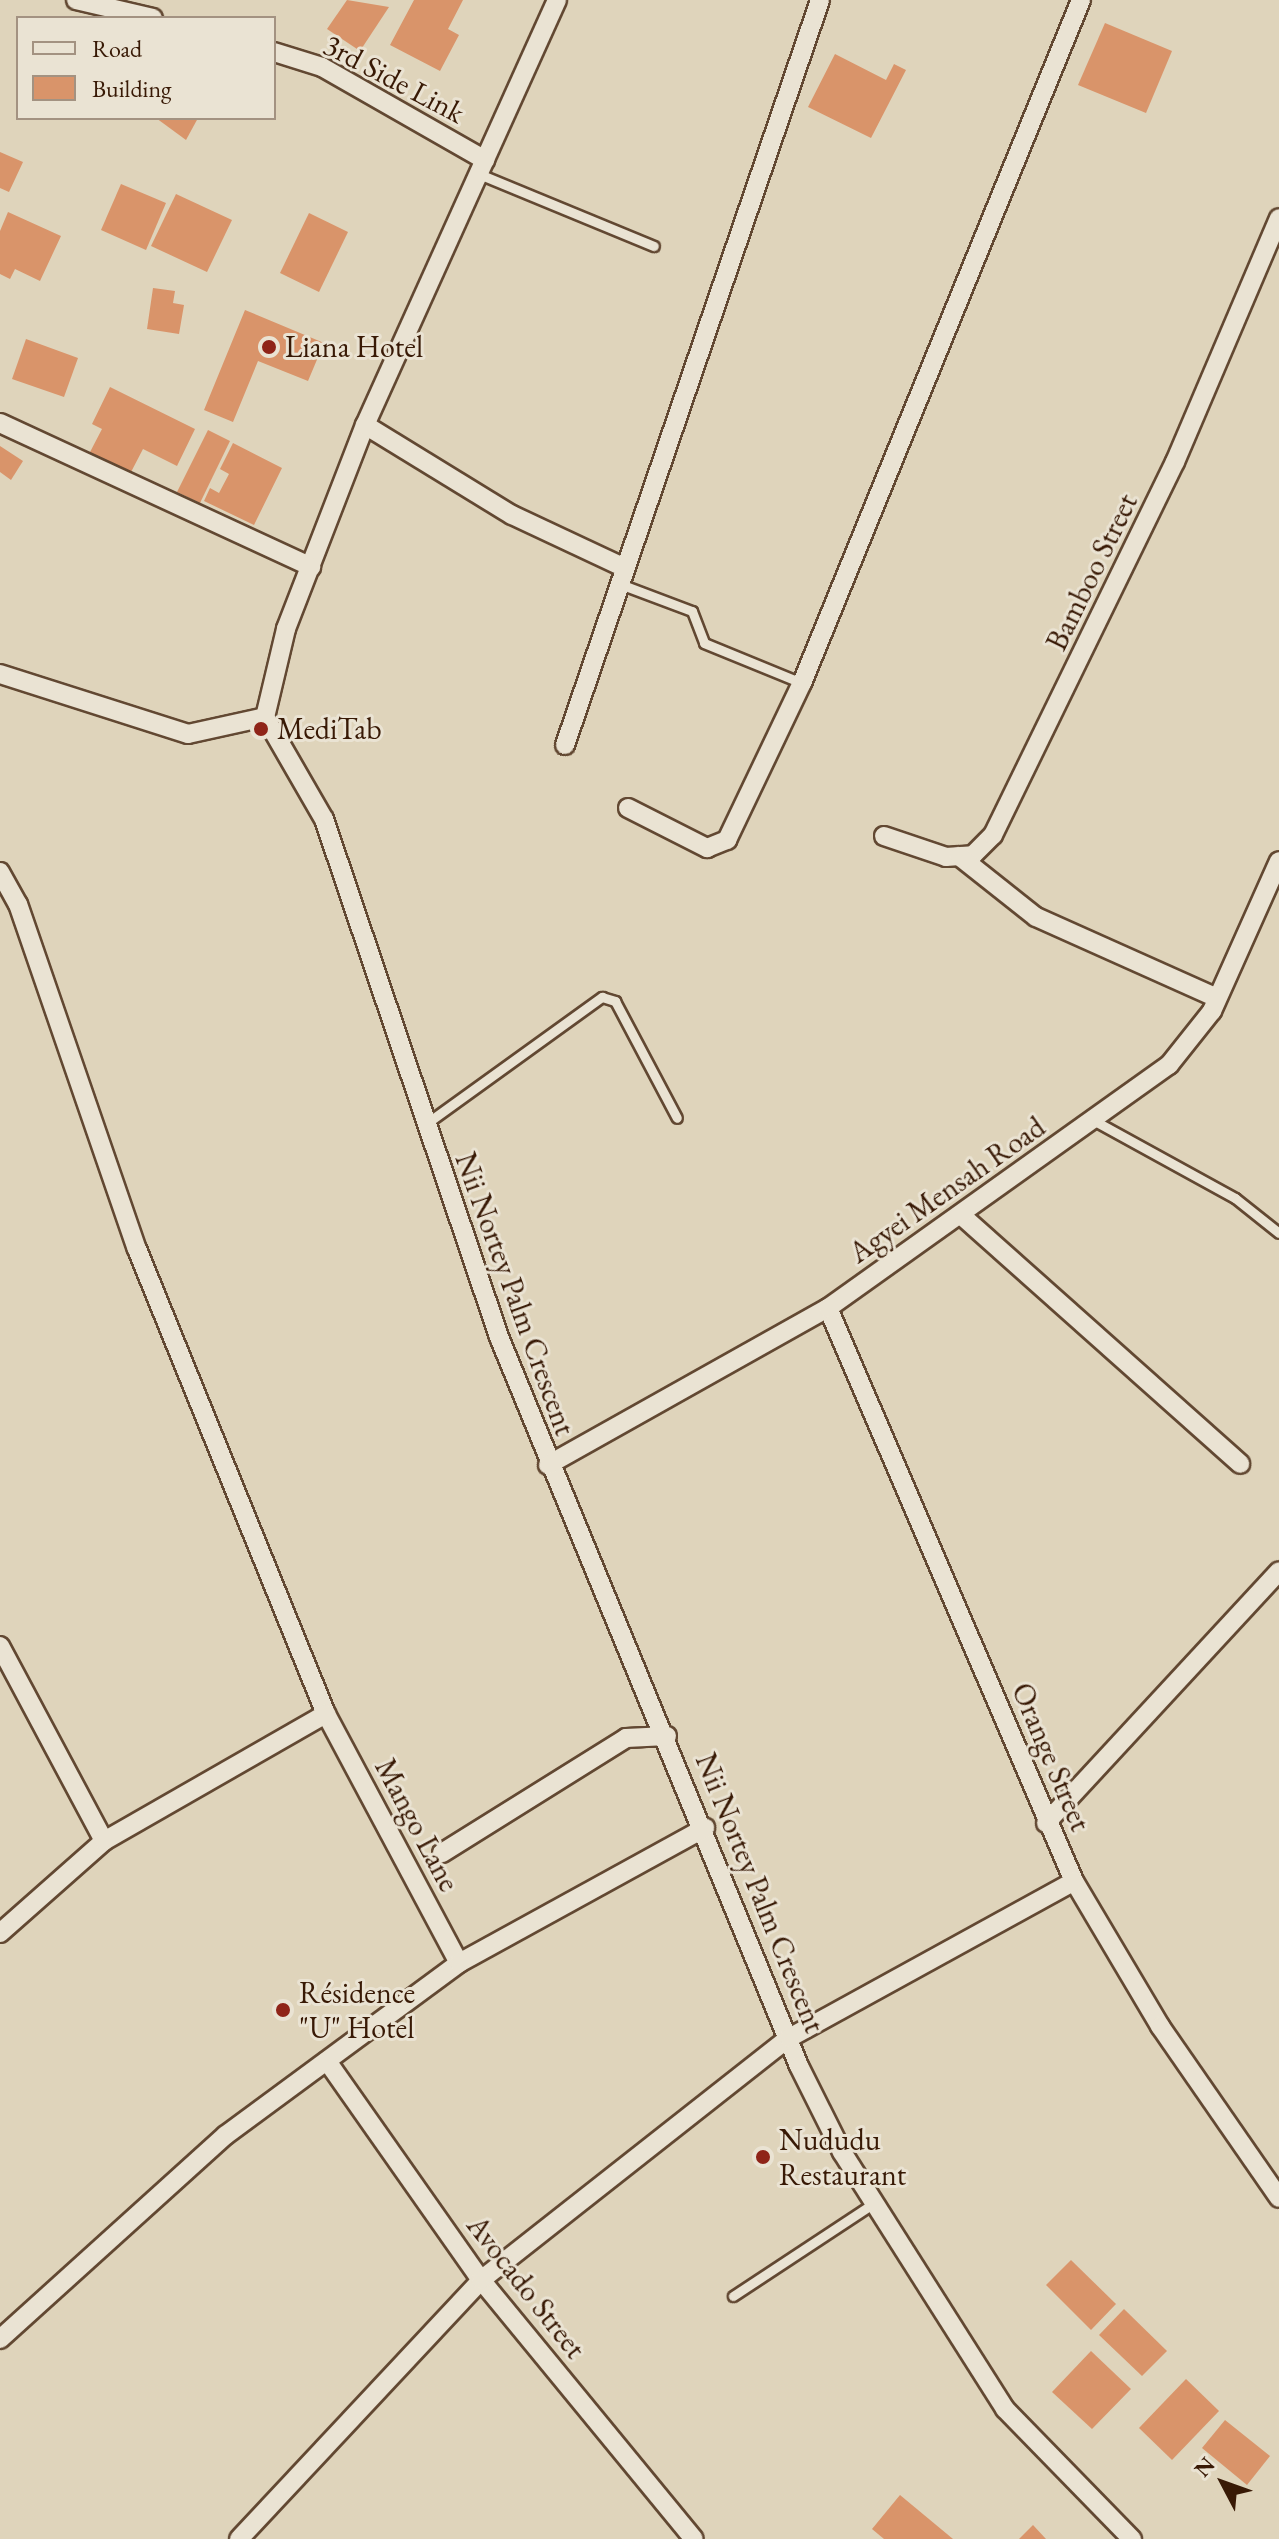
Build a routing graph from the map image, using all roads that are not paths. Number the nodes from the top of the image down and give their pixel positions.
1 (76, 0) edge
2 (557, 0) edge
3 (820, 0) edge
4 (1081, 0) edge
5 (144, 16) edge
6 (276, 53) edge
7 (482, 167) junction
8 (1279, 218) edge
9 (654, 246) dead end
10 (0, 423) edge
11 (365, 425) junction
12 (311, 567) junction
13 (622, 576) junction
14 (0, 674) edge
15 (802, 683) junction
16 (265, 717) junction
17 (565, 745) dead end
18 (628, 808) dead end
19 (884, 836) dead end
20 (959, 856) junction
21 (1279, 861) edge
22 (0, 872) edge
23 (1217, 998) junction
24 (677, 1118) dead end
25 (1093, 1120) junction
26 (424, 1125) junction
27 (961, 1215) junction
28 (1279, 1233) edge
29 (828, 1308) junction
30 (1240, 1464) dead end
31 (548, 1465) junction
32 (1279, 1571) edge
33 (0, 1646) edge
34 (326, 1714) junction
35 (667, 1736) junction
36 (1046, 1823) junction
37 (705, 1828) junction
38 (104, 1841) junction
39 (442, 1853) dead end
40 (1074, 1881) junction
41 (0, 1933) edge
42 (459, 1963) junction
43 (789, 2038) junction
44 (327, 2061) junction
45 (1279, 2198) edge
46 (874, 2203) junction
47 (481, 2280) junction
48 (733, 2296) dead end
49 (0, 2339) edge
50 (240, 2538) edge
51 (694, 2539) edge
52 (1132, 2539) edge

1 - 5 street
2 - 7 street
3 - 13 street
4 - 15 street
6 - 7 street, 3rd Side Link
7 - 9 lane
7 - 11 street
8 - 20 street, Bamboo Street
10 - 12 street
11 - 12 street
11 - 13 street
12 - 16 street
13 - 15 lane
13 - 17 street
14 - 16 street
15 - 18 street
16 - 26 street, Nii Nortey Palm Crescent
19 - 20 street
20 - 23 street
21 - 23 street, Agyei Mensah Road
22 - 34 street, Mango Lane
23 - 25 street, Agyei Mensah Road
24 - 26 lane
25 - 27 street, Agyei Mensah Road
25 - 28 lane
26 - 31 street, Nii Nortey Palm Crescent
27 - 29 street, Agyei Mensah Road
27 - 30 street
29 - 31 street, Agyei Mensah Road
29 - 36 street, Orange Street
31 - 35 street, Nii Nortey Palm Crescent
32 - 36 street
33 - 38 street
34 - 38 street
34 - 42 street, Mango Lane
35 - 37 street, Nii Nortey Palm Crescent
35 - 39 street
36 - 40 street, Orange Street
37 - 42 street
37 - 43 street, Nii Nortey Palm Crescent
38 - 41 street
40 - 43 street
40 - 45 street, Orange Street
42 - 44 street
43 - 46 street, Nii Nortey Palm Crescent
43 - 47 street
44 - 47 street, Avocado Street
44 - 49 street
46 - 48 lane
46 - 52 street, Nii Nortey Palm Crescent
47 - 50 street
47 - 51 street, Avocado Street

